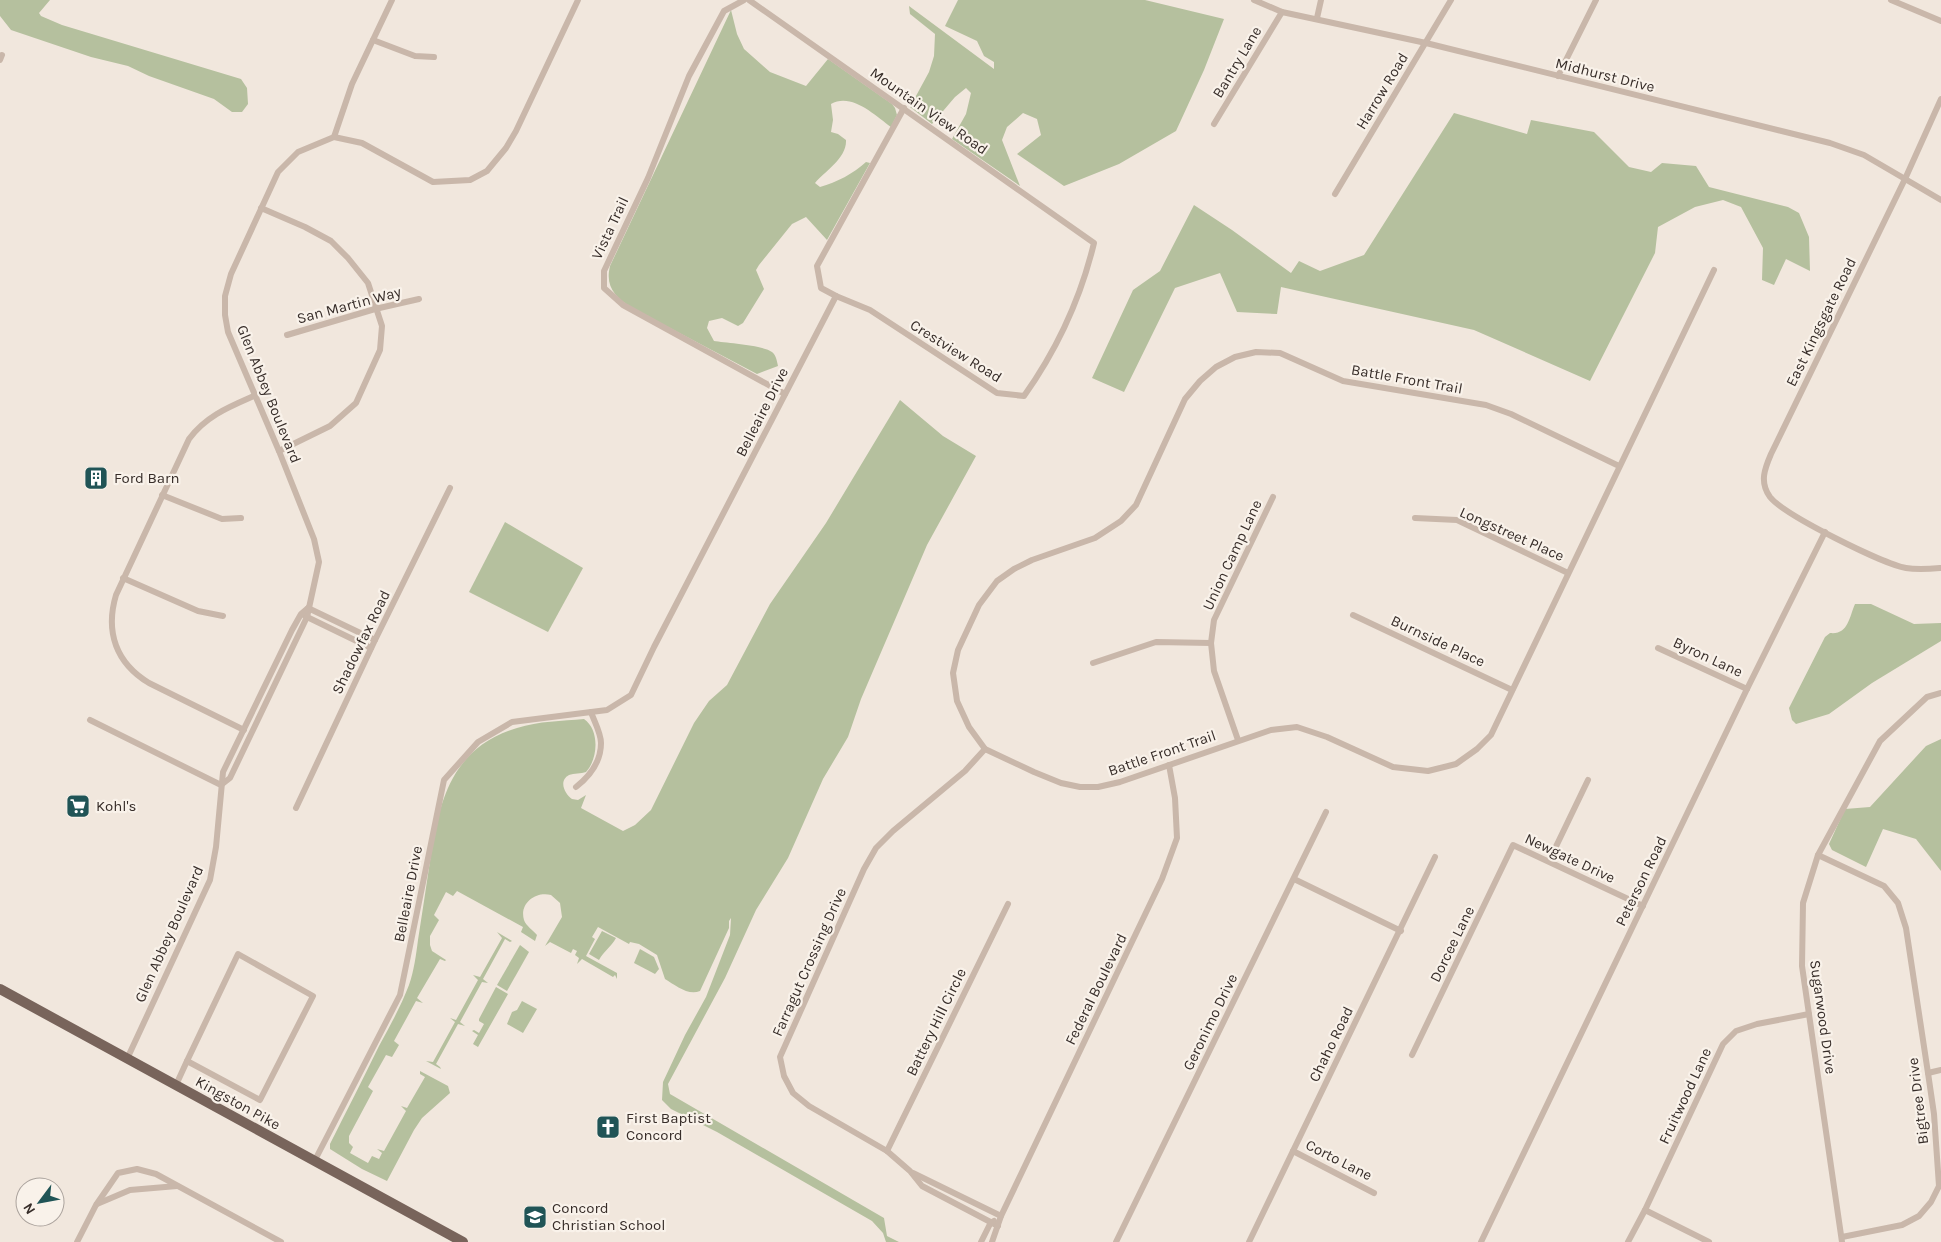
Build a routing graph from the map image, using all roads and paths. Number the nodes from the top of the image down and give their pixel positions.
1 (392, 0) edge
2 (578, 0) edge
3 (744, 0) edge
4 (749, 0) edge
5 (1254, 0) edge
6 (1321, 0) edge
7 (1451, 0) edge
8 (1596, 0) edge
9 (1891, 0) edge
10 (1282, 12) junction
11 (1317, 18) junction
12 (1941, 21) edge
13 (374, 40) junction
14 (1426, 42) junction
15 (434, 57) dead end
16 (1558, 76) junction
17 (1941, 99) edge
18 (904, 108) junction
19 (1214, 124) dead end
20 (334, 137) junction
21 (1904, 179) junction
22 (1334, 194) dead end
23 (1941, 200) edge
24 (261, 208) junction
25 (1094, 243) joint
26 (1714, 270) dead end
27 (836, 296) junction
28 (419, 299) dead end
29 (375, 309) junction
30 (287, 335) dead end
31 (785, 394) junction
32 (254, 396) junction
33 (279, 451) junction
34 (1619, 466) junction
35 (450, 488) dead end
36 (162, 495) junction
37 (1273, 497) dead end
38 (241, 518) dead end
39 (1415, 518) dead end
40 (1826, 532) junction
41 (1941, 568) edge
42 (1568, 573) junction
43 (123, 578) junction
44 (308, 608) junction
45 (1354, 615) dead end
46 (224, 616) dead end
47 (304, 616) junction
48 (375, 640) junction
49 (1210, 643) junction
50 (371, 648) junction
51 (1658, 648) dead end
52 (1093, 663) dead end
53 (1747, 689) junction
54 (1512, 690) junction
55 (1941, 693) edge
56 (591, 712) junction
57 (90, 720) dead end
58 (244, 730) junction
59 (1238, 740) junction
60 (985, 749) junction
61 (1168, 765) junction
62 (1588, 780) dead end
63 (221, 784) junction
64 (576, 786) dead end
65 (296, 808) dead end
66 (1326, 812) dead end
67 (1514, 845) joint
68 (1818, 856) junction
69 (1435, 857) dead end
70 (1549, 861) junction
71 (1294, 878) junction
72 (1008, 904) dead end
73 (1643, 906) junction
74 (1401, 931) junction
75 (0, 989) edge
76 (1809, 1014) junction
77 (1412, 1054) dead end
78 (127, 1059) junction
79 (187, 1061) junction
80 (1941, 1070) edge
81 (1928, 1073) junction
82 (176, 1085) junction
83 (1293, 1150) junction
84 (887, 1151) junction
85 (314, 1162) junction
86 (910, 1172) junction
87 (177, 1186) junction
88 (1374, 1193) dead end
89 (967, 1199) junction
90 (96, 1205) junction
91 (963, 1208) junction
92 (1645, 1210) junction
93 (1001, 1216) junction
94 (991, 1222) junction
95 (998, 1226) junction
96 (1842, 1239) edge
97 (456, 1240) edge
98 (77, 1242) edge
99 (281, 1242) edge
100 (981, 1242) edge
101 (992, 1242) edge
102 (1116, 1242) edge
103 (1248, 1242) edge
104 (1481, 1242) edge
105 (1628, 1242) edge
106 (1709, 1242) edge

1 - 13 street
2 - 20 street
3 - 31 street, Vista Trail
4 - 18 street, Mountain View Road
5 - 10 street, Midhurst Drive
6 - 11 street
7 - 14 street, Harrow Road
8 - 16 street
9 - 12 street
10 - 11 street, Midhurst Drive
10 - 19 street, Bantry Lane
11 - 14 street, Midhurst Drive
13 - 15 street
13 - 20 street
14 - 16 street, Midhurst Drive
14 - 22 street, Harrow Road
16 - 21 street, Midhurst Drive
17 - 21 street, East Kingsgate Road
18 - 25 street, Mountain View Road
18 - 27 street
20 - 24 street, Glen Abbey Boulevard
21 - 23 street, Midhurst Drive
21 - 40 street, East Kingsgate Road
24 - 29 street
24 - 32 street, Glen Abbey Boulevard
25 - 27 street, Crestview Road
26 - 34 street, Battle Front Trail
27 - 31 street, Belleaire Drive
28 - 29 street, San Martin Way
29 - 30 street, San Martin Way
29 - 33 street
31 - 56 street, Belleaire Drive
32 - 33 street, Glen Abbey Boulevard
32 - 36 street
33 - 44 street, Glen Abbey Boulevard
34 - 42 street, Battle Front Trail
34 - 60 street, Battle Front Trail
35 - 48 street, Shadowfax Road
36 - 38 street
36 - 43 street
37 - 49 street, Union Camp Lane
39 - 42 street, Longstreet Place
40 - 41 street, East Kingsgate Road
40 - 53 street, Peterson Road
42 - 54 street, Battle Front Trail
43 - 46 street
43 - 58 street
44 - 47 street, Glen Abbey Boulevard
44 - 48 street
45 - 54 street, Burnside Place
47 - 50 street
47 - 58 street, Glen Abbey Boulevard
47 - 63 street, Glen Abbey Boulevard
48 - 50 street, Shadowfax Road
49 - 52 street
49 - 59 street, Union Camp Lane
50 - 65 street, Shadowfax Road
51 - 53 street, Byron Lane
53 - 73 street, Peterson Road
54 - 59 street, Battle Front Trail
55 - 68 street, Sugarwood Drive
56 - 64 street
56 - 85 street, Belleaire Drive
57 - 63 street
58 - 63 street, Glen Abbey Boulevard
59 - 61 street, Battle Front Trail
60 - 61 street, Battle Front Trail
60 - 84 street, Farragut Crossing Drive
61 - 93 street, Federal Boulevard
62 - 70 street
63 - 78 street, Glen Abbey Boulevard
66 - 71 street, Geronimo Drive
67 - 70 street, Newgate Drive
67 - 77 street, Dorcee Lane
68 - 76 street, Sugarwood Drive
68 - 81 street, Bigtree Drive
69 - 74 street, Chaho Road
70 - 73 street, Newgate Drive
71 - 74 street
71 - 102 street, Geronimo Drive
72 - 84 street, Battery Hill Circle
73 - 104 street, Peterson Road
74 - 83 street, Chaho Road
75 - 78 main road, Kingston Pike
76 - 92 street, Fruitwood Lane
76 - 96 street, Sugarwood Drive
78 - 82 main road, Kingston Pike
79 - 79 street
79 - 82 street
80 - 81 street
81 - 96 street, Bigtree Drive
82 - 85 main road, Kingston Pike
83 - 88 street, Corto Lane
83 - 103 street, Chaho Road
84 - 86 street, Farragut Crossing Drive
85 - 97 main road, Kingston Pike
86 - 89 street, Farragut Crossing Drive
86 - 91 street, Farragut Crossing Drive
87 - 90 street
87 - 90 street
87 - 99 street
89 - 91 street
89 - 93 street, Farragut Crossing Drive
90 - 98 street
91 - 94 street, Farragut Crossing Drive
92 - 105 street, Fruitwood Lane
92 - 106 street
93 - 94 street
93 - 95 street, Federal Boulevard
94 - 95 street, Farragut Crossing Drive
94 - 100 street
95 - 101 street, Federal Boulevard

